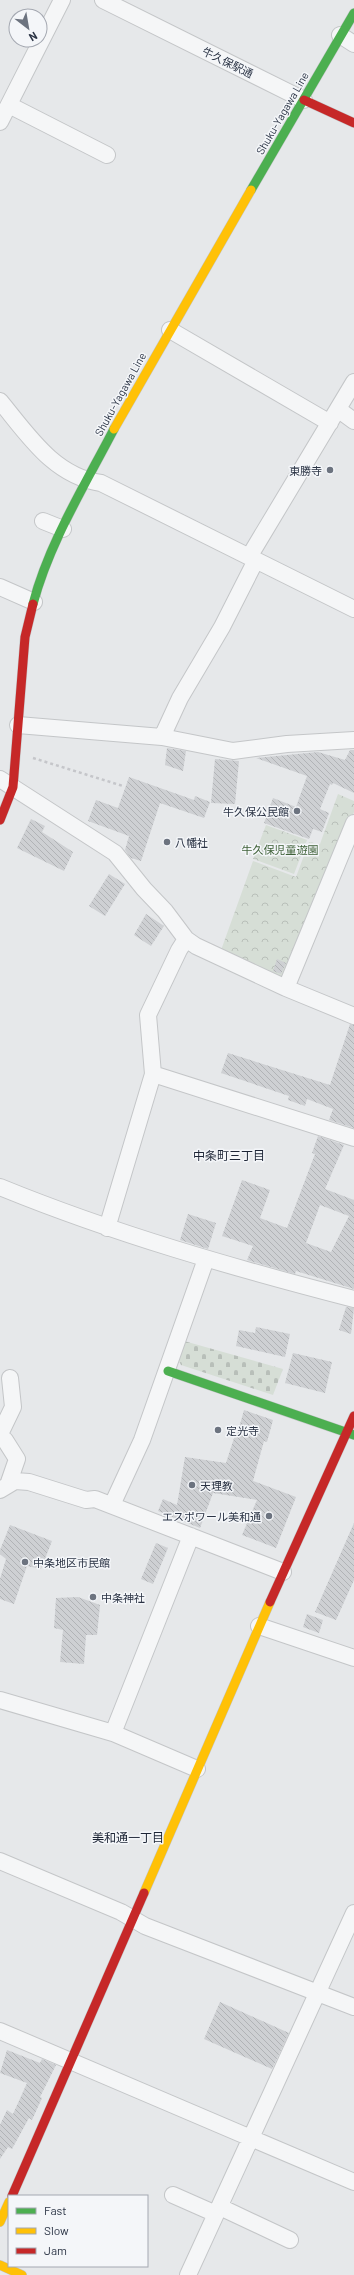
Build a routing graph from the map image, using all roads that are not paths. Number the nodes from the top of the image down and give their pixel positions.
1 (62, 0) edge
2 (103, 0) edge
3 (354, 13) edge
4 (340, 36) junction
5 (354, 44) edge
6 (304, 100) junction
7 (9, 105) junction
8 (0, 122) edge
9 (354, 123) edge
10 (107, 155) dead end
11 (170, 330) junction
12 (354, 382) edge
13 (0, 401) edge
14 (339, 410) junction
15 (354, 421) edge
16 (330, 423) junction
17 (88, 481) junction
18 (43, 521) dead end
19 (63, 529) junction
20 (252, 559) junction
21 (0, 587) edge
22 (34, 602) junction
23 (354, 609) edge
24 (18, 725) junction
25 (162, 737) junction
26 (354, 740) edge
27 (6, 783) edge
28 (0, 820) edge
29 (354, 823) edge
30 (186, 939) junction
31 (286, 988) junction
32 (354, 1016) edge
33 (153, 1074) junction
34 (354, 1138) edge
35 (0, 1187) edge
36 (107, 1228) junction
37 (206, 1259) junction
38 (354, 1299) edge
39 (168, 1371) junction
40 (10, 1378) dead end
41 (354, 1416) edge
42 (0, 1434) edge
43 (350, 1434) edge
44 (0, 1438) edge
45 (4, 1487) edge
46 (112, 1505) junction
47 (191, 1536) junction
48 (283, 1572) junction
49 (259, 1626) junction
50 (354, 1658) edge
51 (0, 1700) edge
52 (113, 1733) junction
53 (196, 1769) junction
54 (0, 1861) edge
55 (354, 1913) edge
56 (132, 1918) junction
57 (318, 1993) junction
58 (354, 2008) edge
59 (0, 2031) edge
60 (73, 2060) junction
61 (252, 2139) junction
62 (354, 2182) edge
63 (12, 2195) edge
64 (173, 2195) dead end
65 (8, 2204) edge
66 (218, 2211) junction
67 (0, 2222) edge
68 (290, 2240) dead end
69 (0, 2265) edge
70 (193, 2273) edge
71 (22, 2275) edge

1 - 7 street
2 - 6 street, 牛久保駅通
3 - 4 street, Shuku-Yagawa Line
4 - 5 street
4 - 6 street, Shuku-Yagawa Line
6 - 9 street, 牛久保駅通
6 - 11 street, Shuku-Yagawa Line
7 - 8 street
7 - 10 street
11 - 16 street
11 - 17 street, Shuku-Yagawa Line
12 - 14 street
13 - 17 street
14 - 15 street
14 - 16 street
16 - 20 street
17 - 19 street, Shuku-Yagawa Line
17 - 20 street
18 - 19 street
19 - 22 street, Shuku-Yagawa Line
20 - 23 street
20 - 25 street
21 - 22 street
22 - 24 street, Shuku-Yagawa Line
24 - 25 street
24 - 27 street, Shuku-Yagawa Line
25 - 26 street
27 - 28 street, Shuku-Yagawa Line
27 - 30 street
29 - 31 street
30 - 31 street
30 - 33 street
31 - 32 street
33 - 34 street
33 - 36 street
35 - 36 street
36 - 37 street
37 - 38 street
37 - 39 street
39 - 43 street
39 - 46 street
40 - 42 street
41 - 43 street
43 - 48 street
44 - 45 street
45 - 46 street
46 - 47 street
47 - 48 street
47 - 52 street
48 - 49 street
49 - 50 street
49 - 53 street
51 - 52 street
52 - 53 street
53 - 56 street
54 - 56 street
55 - 57 street
56 - 57 street
56 - 60 street
57 - 58 street
57 - 61 street
59 - 60 street
60 - 61 street
60 - 63 street
61 - 62 street
61 - 66 street
64 - 66 street
65 - 67 street
66 - 68 street
66 - 70 street
69 - 71 street

